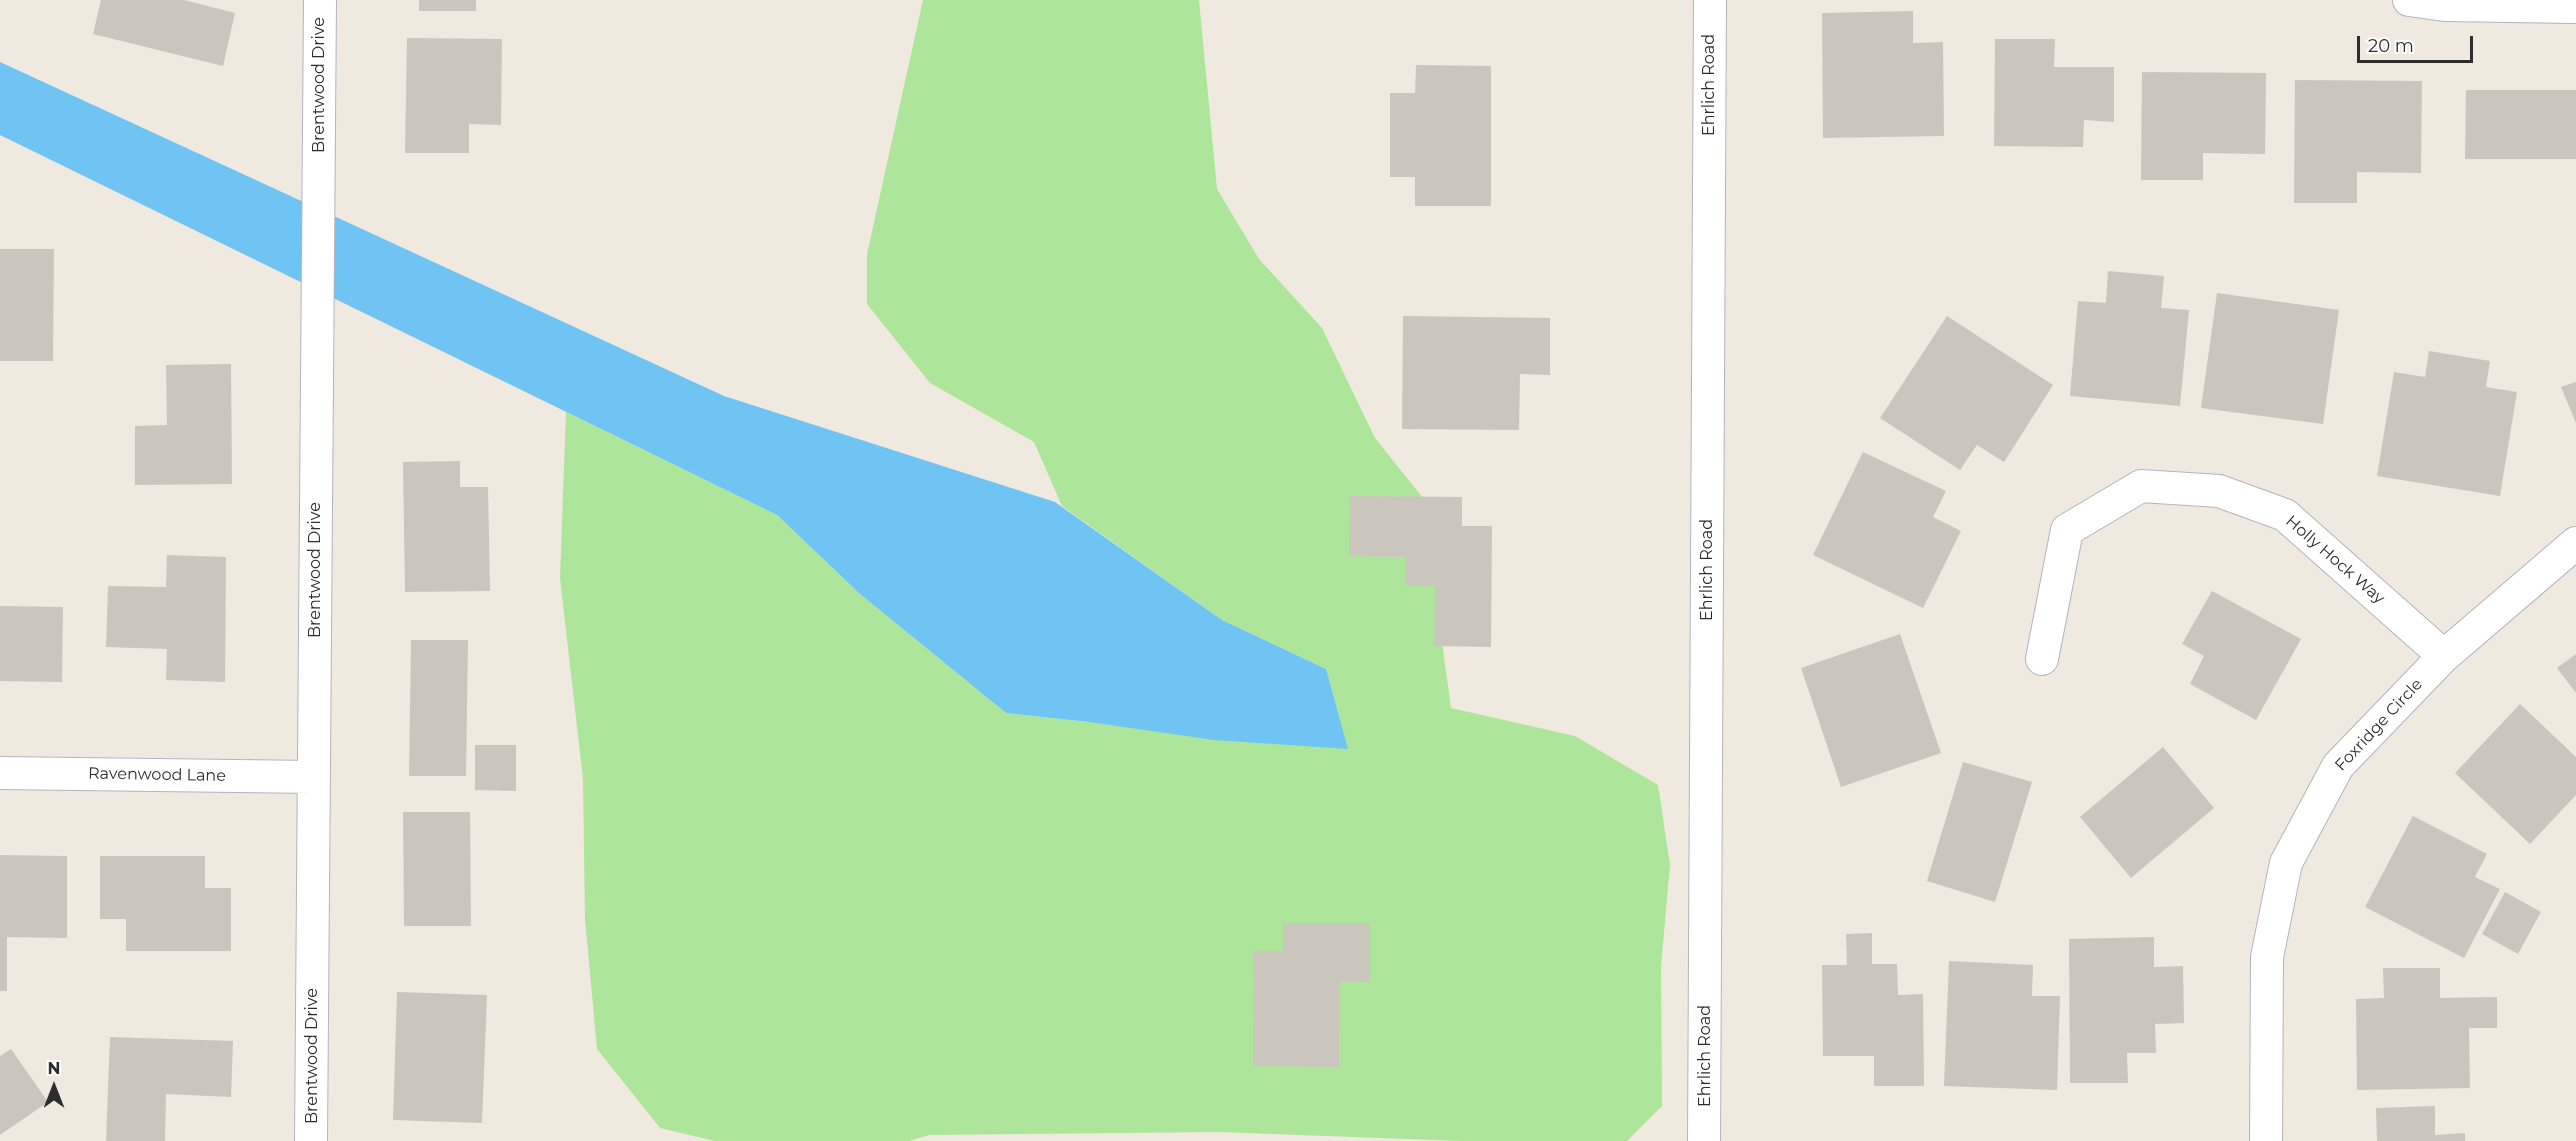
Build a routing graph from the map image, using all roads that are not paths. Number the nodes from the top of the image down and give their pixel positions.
1 (320, 0) edge
2 (1710, 0) edge
3 (2409, 0) edge
4 (2576, 7) edge
5 (2576, 543) edge
6 (2444, 656) junction
7 (2042, 659) dead end
8 (0, 773) edge
9 (314, 777) junction
10 (311, 1141) edge
11 (1704, 1141) edge
12 (2266, 1141) edge

1 - 9 street, Brentwood Drive
2 - 11 street, Ehrlich Road
3 - 4 street
5 - 6 street, Foxridge Circle
6 - 7 street, Holly Hock Way
6 - 12 street, Foxridge Circle
8 - 9 street, Ravenwood Lane
9 - 10 street, Brentwood Drive

